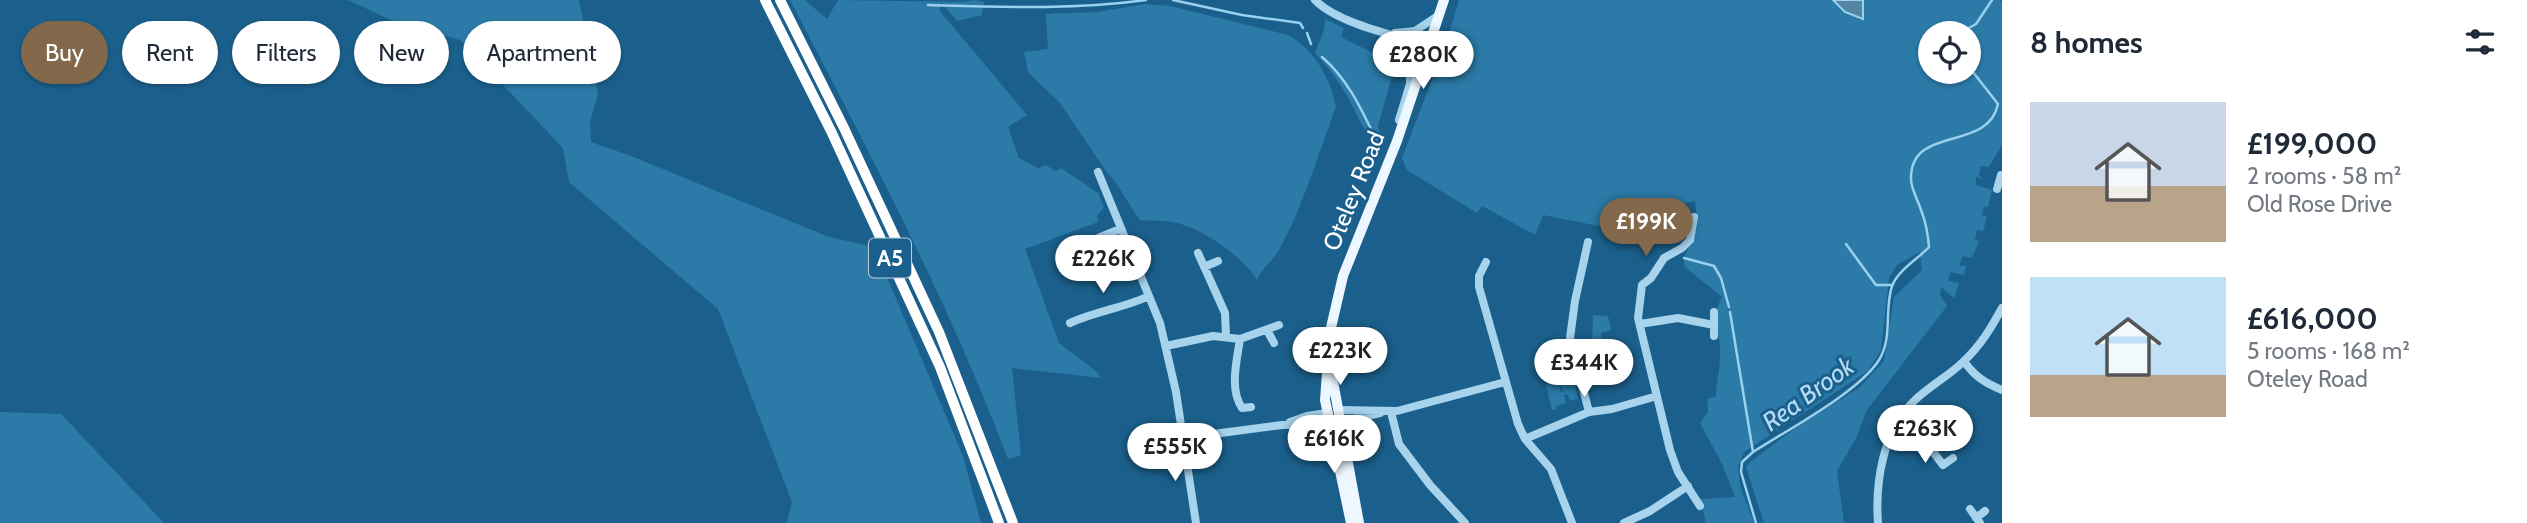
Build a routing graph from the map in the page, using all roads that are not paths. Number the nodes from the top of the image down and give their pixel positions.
1 (765, 0) edge
2 (780, 0) edge
3 (1315, 0) edge
4 (1444, 0) edge
5 (1439, 15) junction
6 (1388, 34) junction
7 (1401, 46) junction
8 (1428, 51) junction
9 (1397, 141) junction
10 (1098, 172) dead end
11 (1694, 217) dead end
12 (1120, 229) junction
13 (1588, 242) dead end
14 (1198, 253) dead end
15 (1586, 254) junction
16 (1598, 257) dead end
17 (1664, 258) junction
18 (1218, 261) dead end
19 (1486, 262) dead end
20 (1204, 267) junction
21 (1672, 267) dead end
22 (1079, 272) dead end
23 (1481, 273) junction
24 (1492, 277) dead end
25 (1149, 296) junction
26 (1714, 312) dead end
27 (2000, 314) edge
28 (1070, 323) dead end
29 (1640, 324) junction
30 (1279, 325) dead end
31 (1714, 325) junction
32 (1267, 330) junction
33 (1714, 335) dead end
34 (1226, 336) junction
35 (1240, 339) junction
36 (1273, 343) dead end
37 (1166, 346) junction
38 (1964, 361) junction
39 (1506, 382) junction
40 (2002, 390) edge
41 (1657, 396) junction
42 (1243, 410) dead end
43 (1332, 412) junction
44 (1389, 412) junction
45 (1589, 412) junction
46 (1900, 420) junction
47 (1342, 422) junction
48 (1284, 424) junction
49 (1329, 424) junction
50 (1183, 438) junction
51 (1525, 439) junction
52 (1954, 458) dead end
53 (1688, 486) junction
54 (1700, 506) dead end
55 (1970, 509) dead end
56 (1985, 511) dead end
57 (1978, 520) edge
58 (999, 523) edge
59 (1013, 523) edge
60 (1196, 523) edge
61 (1351, 523) edge
62 (1359, 523) edge
63 (1465, 523) edge
64 (1573, 523) edge
65 (1624, 523) edge
66 (1878, 523) edge

1 - 58 highway, A5
2 - 59 highway, A5
3 - 6 street
4 - 5 main road, Oteley Road
5 - 6 street
5 - 8 main road, Oteley Road
6 - 7 street
6 - 8 street
7 - 8 street
7 - 9 street
8 - 9 main road, Oteley Road
9 - 43 main road, Oteley Road
10 - 12 street
11 - 17 street
12 - 22 street
12 - 25 street
13 - 15 street
14 - 20 street
15 - 16 street
15 - 45 street
17 - 21 street
17 - 29 street
18 - 20 street
19 - 23 street
20 - 34 street
23 - 24 street
23 - 39 street
25 - 28 street
25 - 37 street
26 - 31 street
27 - 38 street
29 - 31 street
29 - 41 street
30 - 32 street
31 - 33 street
32 - 35 street
32 - 36 street
34 - 35 street
34 - 37 street
35 - 42 street
37 - 50 street
38 - 40 street
38 - 46 street
39 - 44 street
39 - 51 street
41 - 45 street
41 - 53 street
43 - 44 street
43 - 47 main road, Oteley Road
43 - 48 street
43 - 49 main road, Oteley Road
44 - 47 street
44 - 63 street
45 - 51 street
46 - 52 street
46 - 66 street
47 - 49 main road
47 - 62 main road, Oteley Road
48 - 49 street
48 - 50 street
49 - 61 main road, Oteley Road
50 - 60 street
51 - 64 street
53 - 54 street
53 - 65 street
55 - 57 street
56 - 57 street

